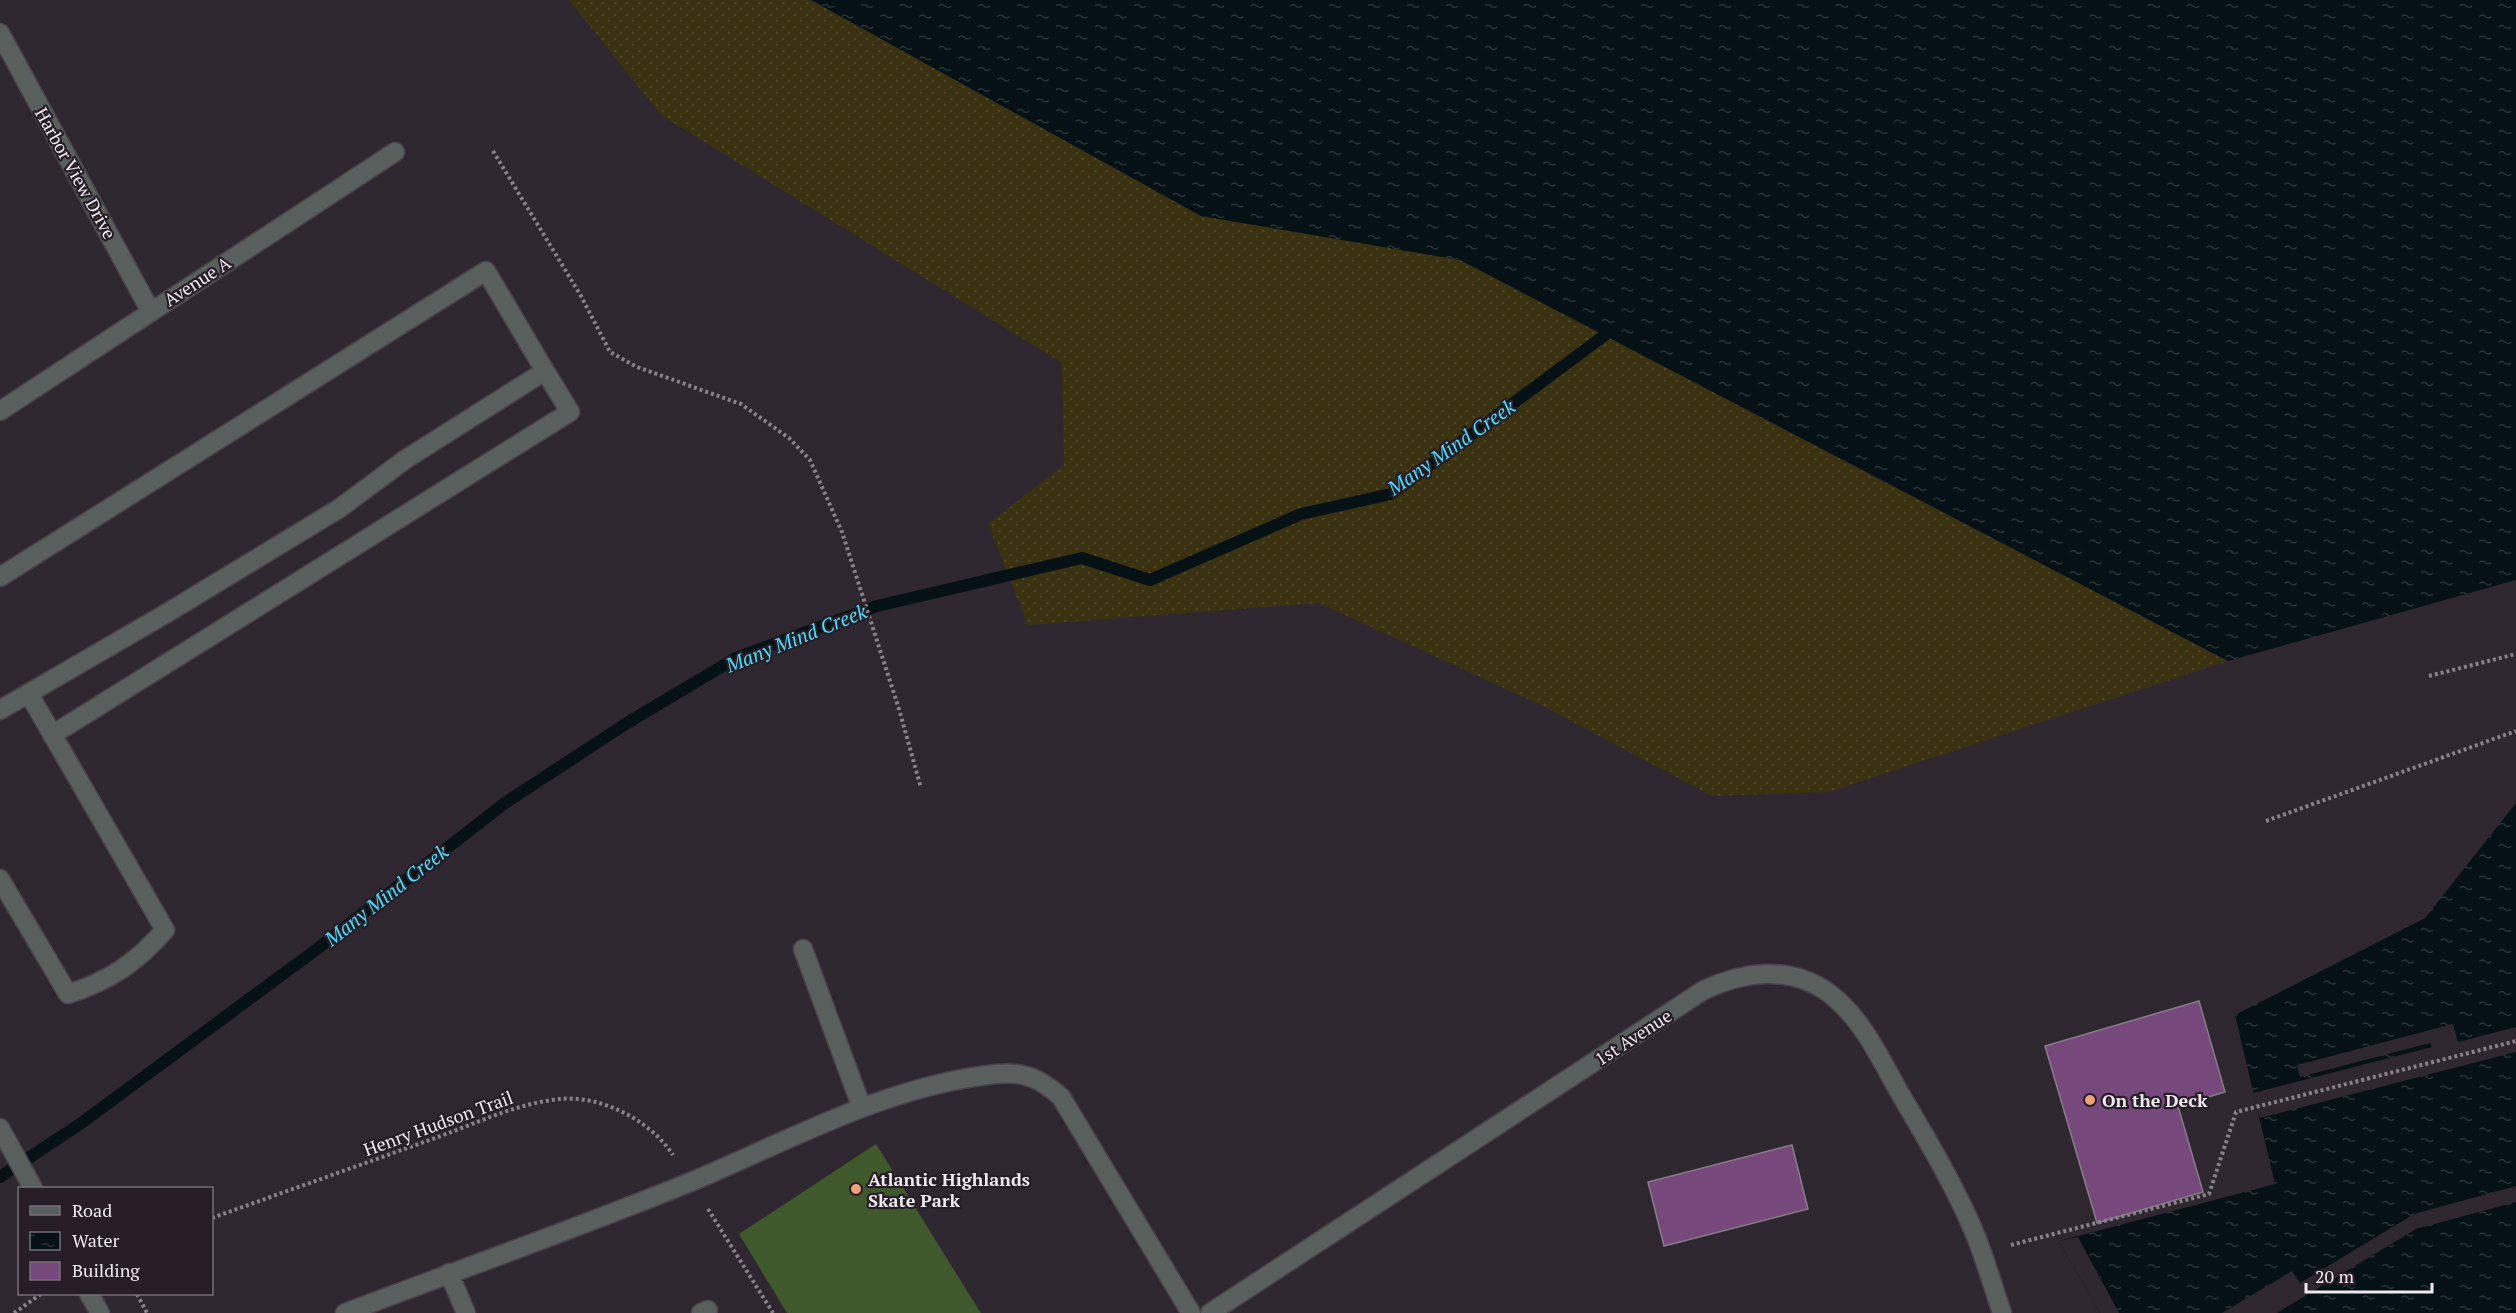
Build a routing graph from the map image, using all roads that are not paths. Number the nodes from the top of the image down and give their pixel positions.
1 (0, 33) edge
2 (395, 152) dead end
3 (151, 312) junction
4 (545, 371) junction
5 (0, 411) edge
6 (0, 577) edge
7 (28, 694) junction
8 (0, 710) edge
9 (51, 735) junction
10 (0, 879) edge
11 (803, 949) dead end
12 (862, 1108) junction
13 (0, 1128) edge
14 (33, 1187) edge
15 (449, 1273) junction
16 (90, 1295) edge
17 (100, 1313) edge
18 (345, 1313) edge
19 (466, 1313) edge
20 (1191, 1313) edge
21 (1210, 1313) edge
22 (2002, 1313) edge

1 - 3 street, Harbor View Drive
2 - 3 street, Avenue A
3 - 5 street, Avenue A
4 - 6 street
4 - 7 street
4 - 9 street
7 - 8 street
7 - 9 street
9 - 10 street
11 - 12 street
12 - 15 street
12 - 20 street
13 - 14 street
15 - 18 street
15 - 19 street
16 - 17 street
21 - 22 street, 1st Avenue

